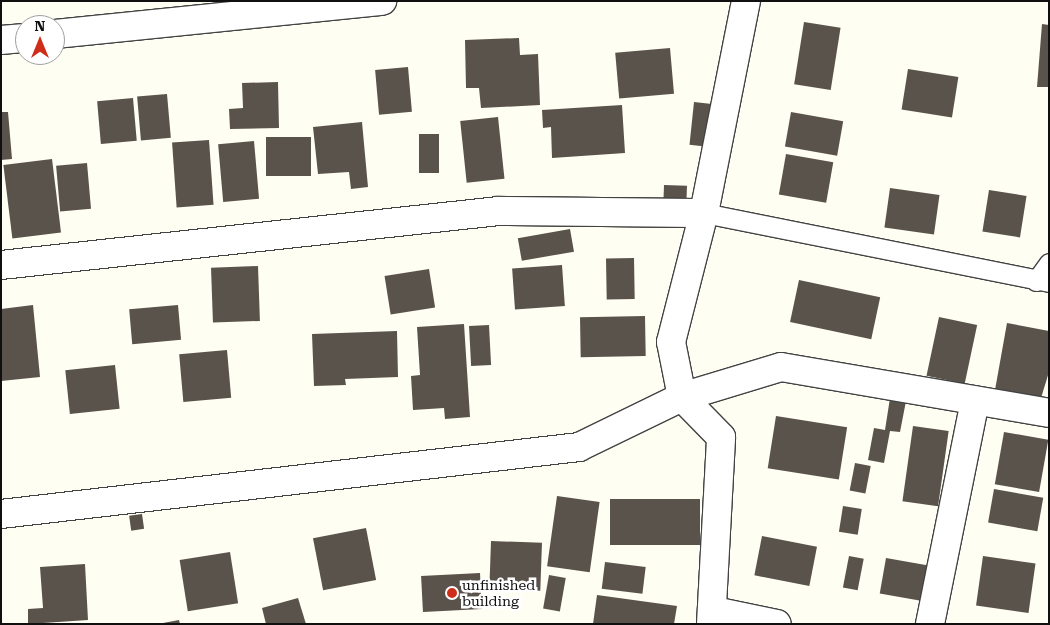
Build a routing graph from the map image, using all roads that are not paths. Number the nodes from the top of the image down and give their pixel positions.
1 (382, 1) edge
2 (746, 1) edge
3 (65, 33) edge
4 (15, 39) edge
5 (1, 40) edge
6 (704, 213) junction
7 (1049, 263) edge
8 (1, 265) edge
9 (1042, 282) edge
10 (682, 397) junction
11 (976, 400) junction
12 (1049, 412) edge
13 (1, 514) edge
14 (712, 618) edge
15 (777, 624) edge
16 (930, 624) edge

1 - 3 street
2 - 6 street
4 - 5 street
6 - 8 street
6 - 9 lane
6 - 10 street
7 - 9 lane
10 - 11 street
10 - 13 street
10 - 14 street
11 - 12 street
11 - 16 street
14 - 15 street

